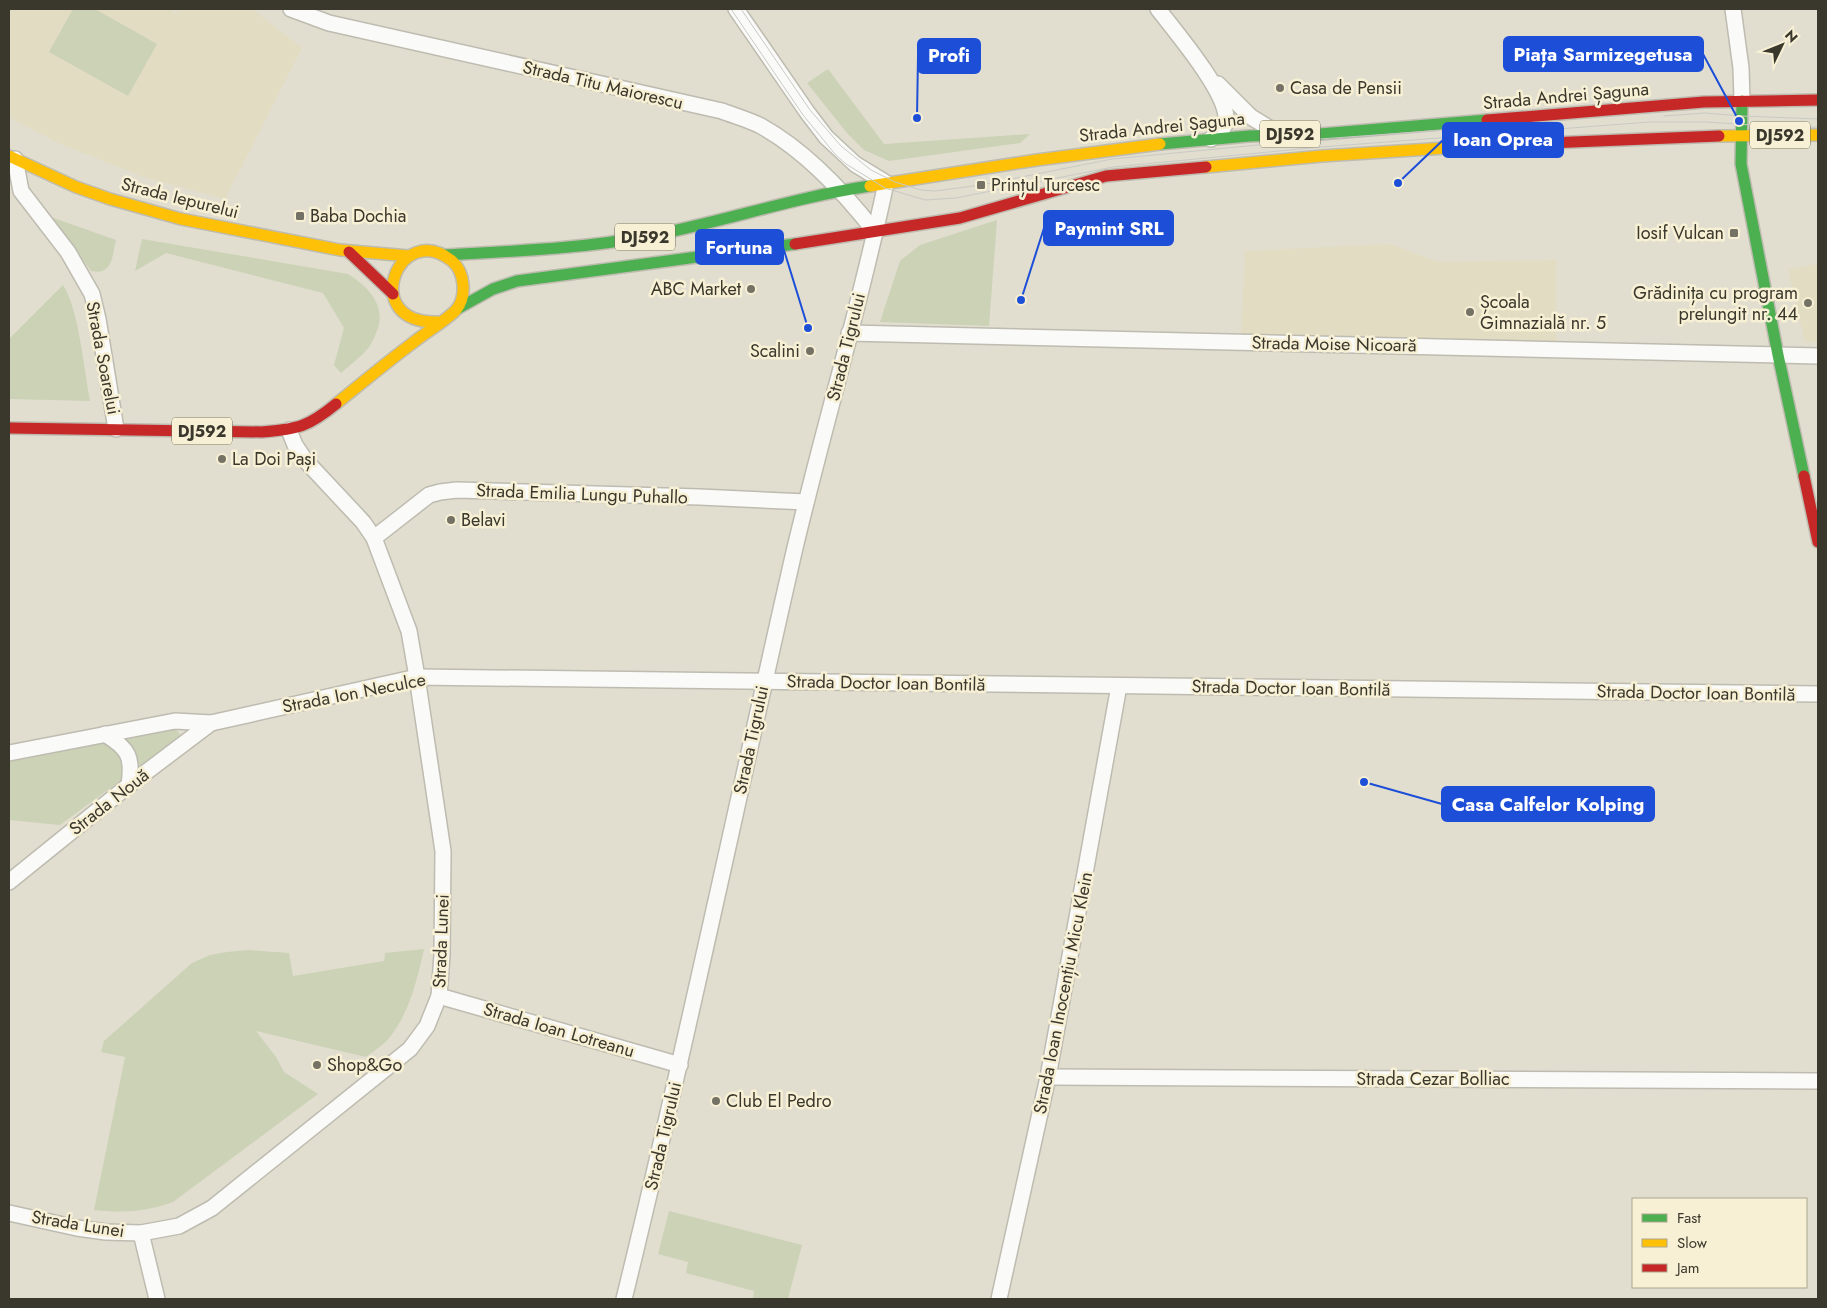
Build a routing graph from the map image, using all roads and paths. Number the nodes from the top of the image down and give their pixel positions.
1 (291, 9) edge
2 (736, 9) edge
3 (1158, 9) edge
4 (1733, 9) edge
5 (1200, 64) junction
6 (1742, 100) junction
7 (1818, 100) edge
8 (1279, 134) junction
9 (1741, 135) junction
10 (1818, 135) edge
11 (1211, 138) junction
12 (12, 158) edge
13 (886, 184) junction
14 (841, 190) junction
15 (875, 232) junction
16 (349, 252) junction
17 (445, 255) junction
18 (409, 256) junction
19 (393, 294) junction
20 (397, 305) junction
21 (457, 309) junction
22 (396, 321) dead end
23 (438, 322) junction
24 (849, 333) junction
25 (392, 345) dead end
26 (1778, 356) junction
27 (1818, 356) edge
28 (388, 360) junction
29 (9, 428) edge
30 (116, 429) junction
31 (289, 430) junction
32 (806, 502) junction
33 (374, 538) junction
34 (1818, 542) edge
35 (417, 677) junction
36 (764, 681) junction
37 (1119, 686) junction
38 (1818, 694) edge
39 (211, 723) junction
40 (105, 734) junction
41 (9, 753) edge
42 (129, 785) junction
43 (9, 882) edge
44 (439, 996) junction
45 (680, 1065) junction
46 (1048, 1077) junction
47 (1818, 1080) edge
48 (9, 1213) edge
49 (141, 1233) junction
50 (157, 1299) edge
51 (624, 1299) edge
52 (999, 1299) edge

1 - 14 street, Strada Titu Maiorescu
2 - 13 street
3 - 5 street
4 - 6 street
5 - 8 street
5 - 11 street
6 - 7 main road, Strada Andrei Șaguna / DJ592
6 - 8 main road, Strada Andrei Șaguna / DJ592
6 - 9 main road
8 - 11 main road, Strada Andrei Șaguna / DJ592
9 - 10 main road, DJ592
9 - 15 main road, DJ592
9 - 26 main road
11 - 13 main road, Strada Andrei Șaguna / DJ592
12 - 16 main road, Strada Iepurelui
12 - 30 street, Strada Soarelui
13 - 14 main road, Strada Andrei Șaguna / DJ592
13 - 15 street, Strada Tigrului
14 - 15 street, Strada Titu Maiorescu
14 - 17 main road, DJ592
15 - 21 main road, DJ592
15 - 24 street, Strada Tigrului
16 - 18 main road, Strada Iepurelui
16 - 19 main road
17 - 18 main road, DJ592
17 - 21 main road
18 - 19 main road
19 - 20 main road
20 - 22 main road
20 - 23 main road
21 - 23 main road, DJ592
23 - 28 main road, DJ592
24 - 26 street, Strada Moise Nicoară
24 - 32 street, Strada Tigrului
25 - 28 main road
26 - 27 street, Strada Moise Nicoară
26 - 34 main road
28 - 31 main road, DJ592
29 - 30 main road, DJ592
30 - 31 main road, DJ592
31 - 33 street, Strada Lunei
32 - 33 street, Strada Emilia Lungu Puhallo
32 - 36 street, Strada Tigrului
33 - 35 street, Strada Lunei
35 - 36 street, Strada Ion Neculce
35 - 39 street, Strada Ion Neculce
35 - 44 street, Strada Lunei
36 - 37 street, Strada Doctor Ioan Bontilă
36 - 45 street, Strada Tigrului
37 - 38 street, Strada Doctor Ioan Bontilă
37 - 46 street, Strada Ioan Inocențiu Micu Klein
39 - 40 street, Strada Ion Neculce
39 - 42 street, Strada Nouă
40 - 41 street, Strada Ion Neculce
40 - 42 street
42 - 43 street, Strada Nouă
44 - 45 street, Strada Ioan Lotreanu
44 - 49 street, Strada Lunei
45 - 51 street, Strada Tigrului
46 - 47 street, Strada Cezar Bolliac
46 - 52 street, Strada Ioan Inocențiu Micu Klein
48 - 49 street, Strada Lunei
49 - 50 street

